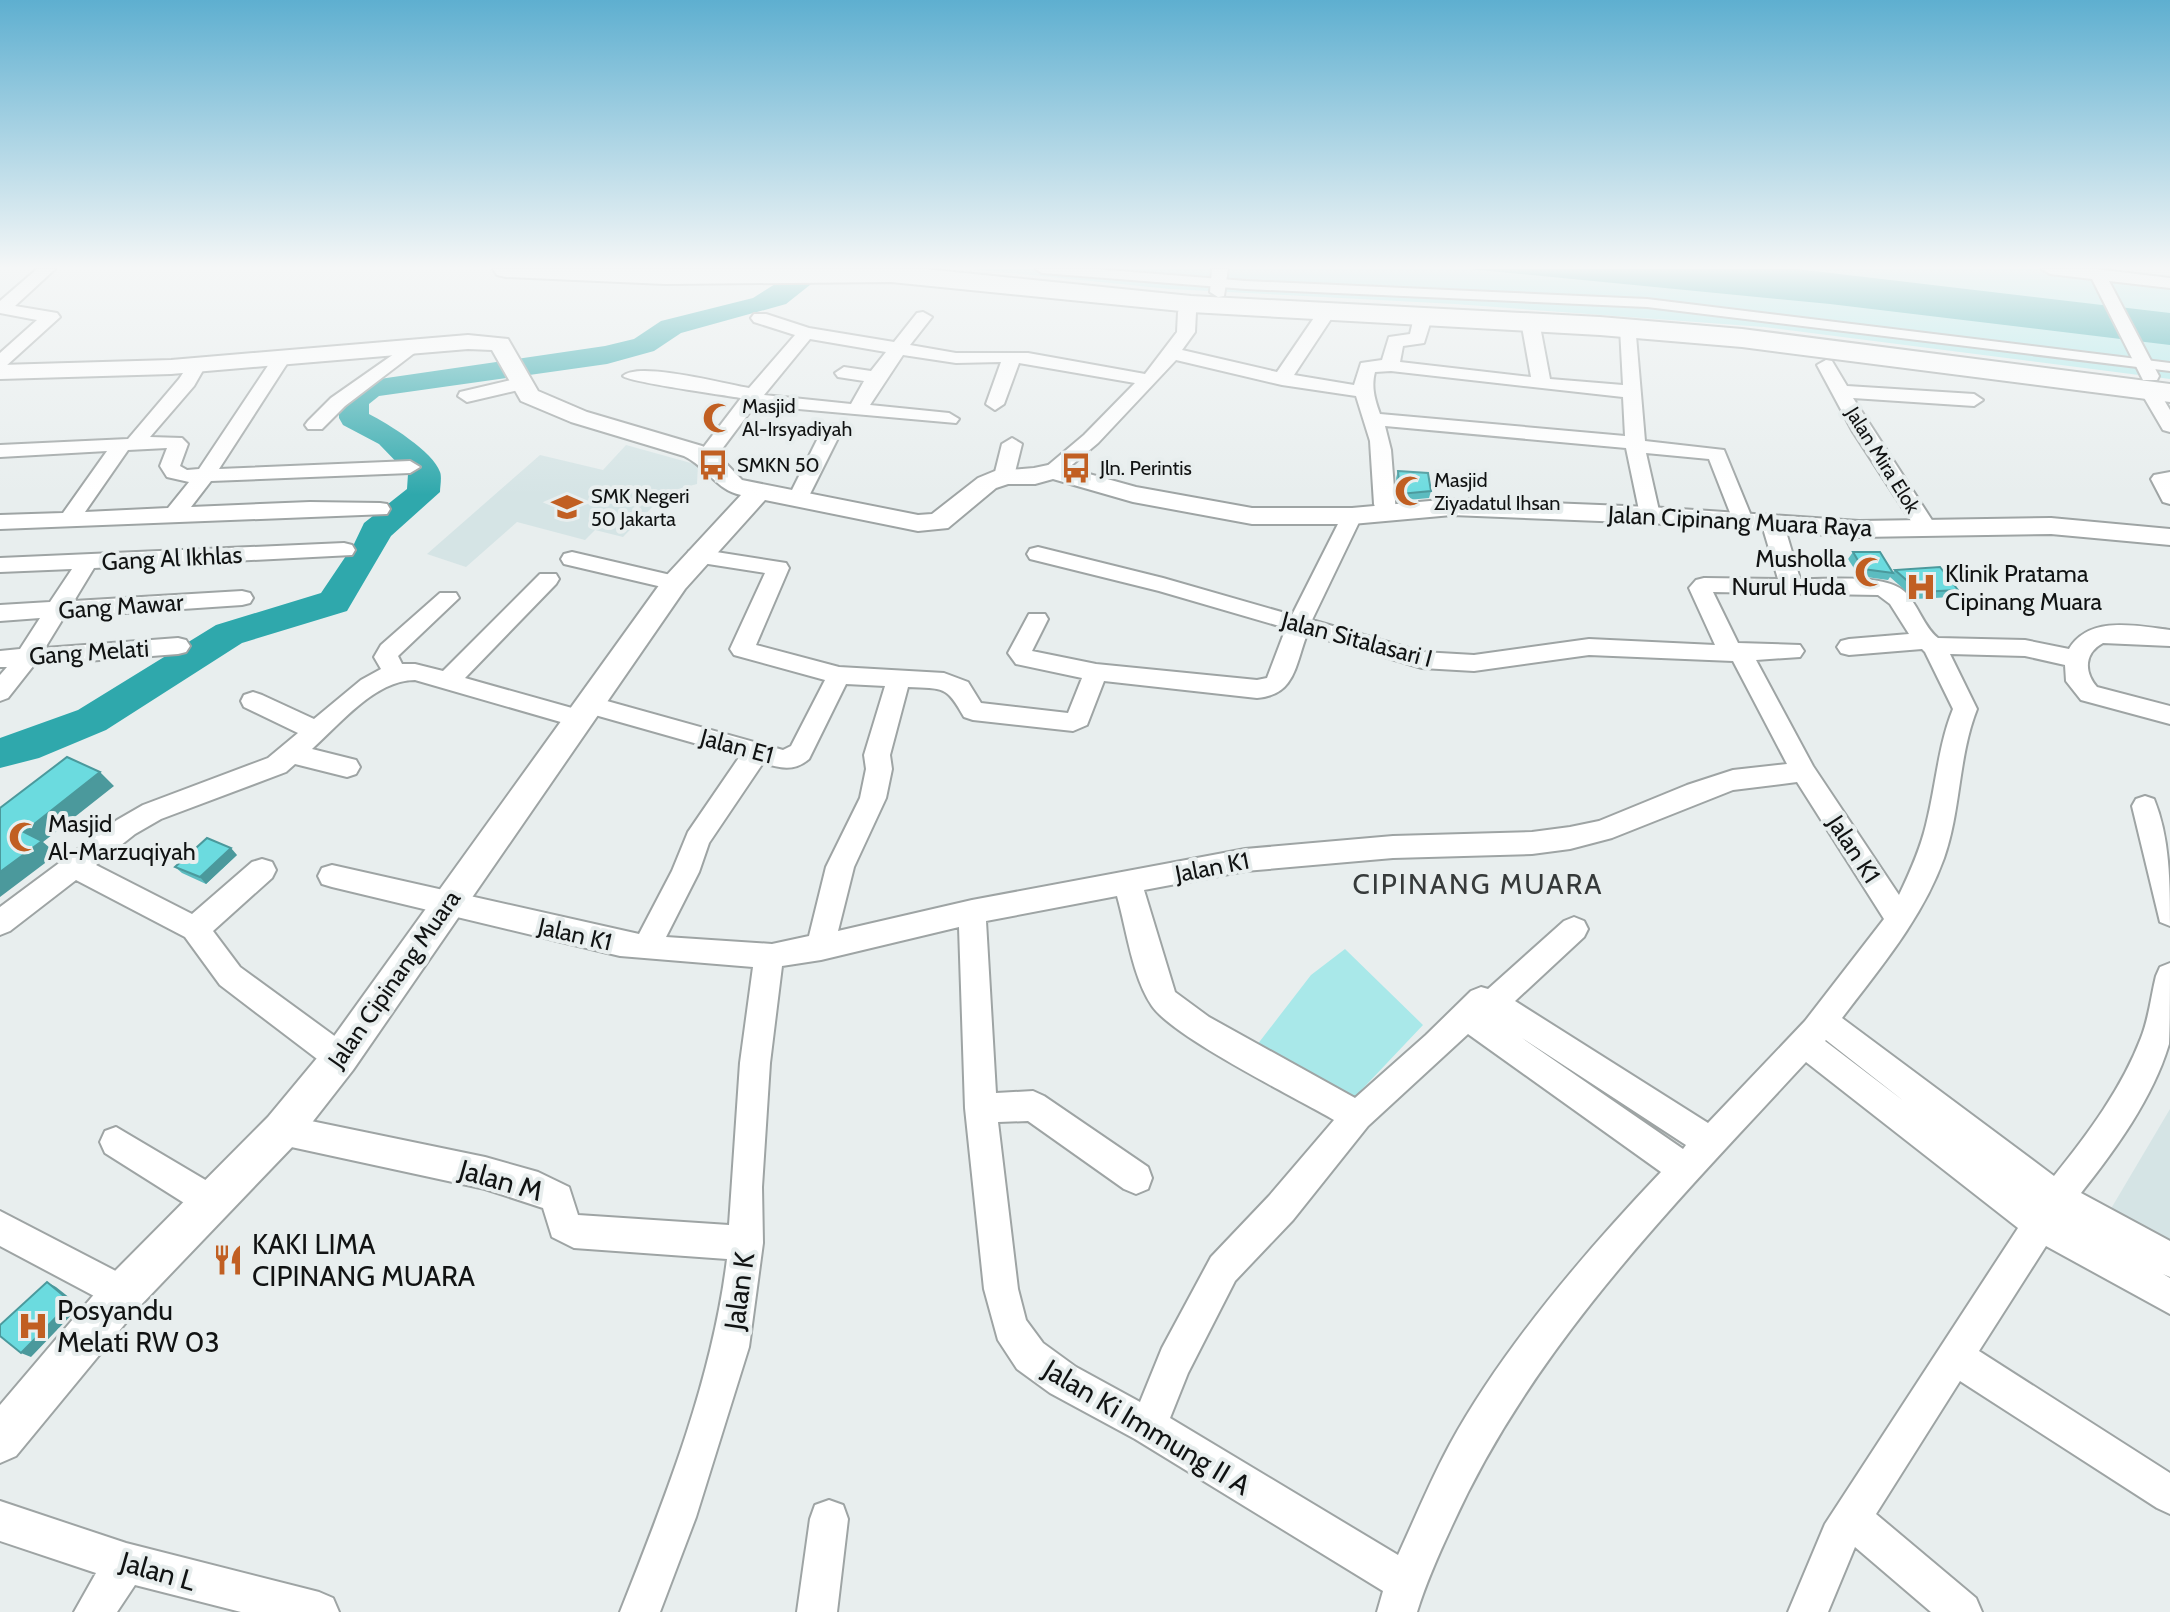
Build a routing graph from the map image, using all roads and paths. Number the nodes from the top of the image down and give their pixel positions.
1 (20, 344) edge
2 (452, 344) edge
3 (500, 344) edge
4 (797, 344) edge
5 (872, 344) edge
6 (903, 344) edge
7 (1177, 344) edge
8 (1305, 344) edge
9 (1394, 344) edge
10 (1534, 344) edge
11 (1630, 344) edge
12 (1810, 344) edge
13 (1903, 344) edge
14 (2140, 344) edge
15 (411, 347) junction
16 (900, 349) junction
17 (1171, 353) junction
18 (283, 356) junction
19 (1012, 358) junction
20 (0, 362) edge
21 (197, 365) junction
22 (1826, 365) dead end
23 (1390, 366) junction
24 (778, 367) junction
25 (803, 370) dead end
26 (0, 372) edge
27 (844, 373) dead end
28 (632, 376) dead end
29 (2159, 376) edge
30 (876, 377) junction
31 (1282, 379) junction
32 (1146, 380) junction
33 (519, 382) junction
34 (1541, 382) junction
35 (1839, 391) junction
36 (1364, 392) junction
37 (1633, 392) junction
38 (467, 396) dead end
39 (753, 397) junction
40 (1974, 400) dead end
41 (995, 404) dead end
42 (851, 410) dead end
43 (949, 419) dead end
44 (1374, 419) junction
45 (315, 425) dead end
46 (2170, 426) edge
47 (832, 430) dead end
48 (128, 444) junction
49 (1012, 444) dead end
50 (1635, 444) junction
51 (0, 451) edge
52 (706, 457) junction
53 (410, 467) dead end
54 (1053, 471) junction
55 (205, 475) junction
56 (1004, 476) junction
57 (2170, 478) edge
58 (757, 493) junction
59 (2170, 498) edge
60 (797, 500) junction
61 (380, 509) dead end
62 (1386, 513) junction
63 (1650, 515) junction
64 (173, 516) junction
65 (1352, 516) junction
66 (68, 520) junction
67 (0, 522) edge
68 (1743, 523) junction
69 (1773, 525) junction
70 (1926, 528) junction
71 (2170, 537) edge
72 (344, 550) dead end
73 (1038, 554) dead end
74 (697, 556) junction
75 (572, 559) dead end
76 (87, 562) junction
77 (0, 565) edge
78 (548, 579) dead end
79 (675, 583) junction
80 (1792, 588) junction
81 (242, 598) dead end
82 (448, 598) dead end
83 (55, 610) junction
84 (0, 613) edge
85 (1037, 619) dead end
86 (1299, 624) junction
87 (2170, 638) edge
88 (1928, 643) junction
89 (178, 646) dead end
90 (1849, 647) dead end
91 (1735, 651) junction
92 (1792, 651) dead end
93 (28, 656) junction
94 (0, 659) edge
95 (2076, 659) junction
96 (395, 672) junction
97 (1105, 672) junction
98 (839, 675) junction
99 (899, 678) junction
100 (447, 682) junction
101 (0, 692) edge
102 (253, 701) dead end
103 (583, 712) junction
104 (2170, 715) edge
105 (317, 731) junction
106 (757, 752) junction
107 (292, 754) junction
108 (347, 767) dead end
109 (1804, 772) junction
110 (2145, 806) dead end
111 (75, 867) junction
112 (262, 870) dead end
113 (332, 876) dead end
114 (1128, 884) junction
115 (446, 904) junction
116 (972, 912) junction
117 (2170, 914) edge
118 (1900, 920) junction
119 (0, 923) edge
120 (195, 929) junction
121 (1574, 929) dead end
122 (646, 948) junction
123 (821, 948) junction
124 (772, 956) junction
125 (2170, 976) edge
126 (1479, 1009) junction
127 (1814, 1032) junction
128 (340, 1058) junction
129 (981, 1108) junction
130 (1357, 1116) junction
131 (282, 1130) junction
132 (116, 1142) dead end
133 (1709, 1142) junction
134 (1685, 1170) junction
135 (1136, 1178) dead end
136 (212, 1202) junction
137 (2049, 1211) junction
138 (0, 1228) edge
139 (746, 1243) junction
140 (2170, 1260) edge
141 (123, 1293) junction
142 (2170, 1297) edge
143 (1954, 1356) junction
144 (1148, 1426) junction
145 (0, 1440) edge
146 (2170, 1495) edge
147 (1851, 1518) junction
148 (829, 1519) dead end
149 (0, 1520) edge
150 (126, 1563) junction
151 (1401, 1597) edge
152 (94, 1612) edge
153 (319, 1612) edge
154 (640, 1612) edge
155 (817, 1612) edge
156 (1808, 1612) edge
157 (1962, 1612) edge

1 - 20 street
2 - 15 street
3 - 33 street
4 - 24 street
5 - 16 street
6 - 16 street
7 - 17 street
8 - 31 street
9 - 23 street
10 - 34 street
11 - 37 street
12 - 29 main road
13 - 29 main road
14 - 29 street
15 - 18 street
15 - 45 street
16 - 19 street
16 - 30 street
17 - 31 street
17 - 32 street
18 - 21 street
18 - 55 street
19 - 32 street
19 - 41 street
21 - 26 street
21 - 48 street
22 - 35 street, Jalan Mira Elok
23 - 34 street
23 - 36 street
24 - 25 street
24 - 39 street
27 - 30 street
28 - 39 street
29 - 46 street
30 - 43 street
31 - 36 street
32 - 54 street
33 - 38 street
33 - 52 street
34 - 37 street
35 - 40 street, Jalan Mira Elok
35 - 70 street, Jalan Mira Elok
36 - 44 street
37 - 50 street
39 - 42 street
39 - 52 street
44 - 50 street
44 - 62 street
47 - 60 street
48 - 51 street
48 - 55 street
48 - 66 street
49 - 56 street
50 - 63 street
50 - 68 street
52 - 58 street, Jalan Cipinang Muara Raya
53 - 55 street
54 - 56 street, Jalan Cipinang Muara Raya
54 - 65 street, Jalan Cipinang Muara Raya
55 - 64 street
56 - 60 street, Jalan Cipinang Muara Raya
57 - 59 street
58 - 60 street, Jalan Cipinang Muara Raya
58 - 74 street, Jalan Cipinang Muara
61 - 64 street
62 - 63 street, Jalan Cipinang Muara Raya
62 - 65 street, Jalan Cipinang Muara Raya
63 - 68 street, Jalan Cipinang Muara Raya
64 - 66 street
65 - 86 street
66 - 67 street
68 - 69 street, Jalan Cipinang Muara Raya
69 - 70 street, Jalan Cipinang Muara Raya
69 - 80 street
70 - 71 street, Jalan Cipinang Muara Raya
72 - 76 street, Gang Al Ikhlas
73 - 86 street, Jalan Sitalasari I
74 - 79 street, Jalan Cipinang Muara
74 - 98 street
75 - 79 street
76 - 77 street, Gang Al Ikhlas
76 - 83 street
78 - 100 street
79 - 103 street, Jalan Cipinang Muara
80 - 88 street
80 - 91 street
81 - 83 street, Gang Mawar
82 - 96 street
83 - 84 street, Gang Mawar
83 - 93 street
85 - 97 street
86 - 91 street, Jalan Sitalasari I
86 - 97 street
87 - 95 street
88 - 90 street
88 - 95 street
88 - 118 street
89 - 93 street, Gang Melati
91 - 92 street, Jalan Sitalasari I
91 - 109 street
93 - 94 street, Gang Melati
93 - 101 street
95 - 104 street
96 - 100 street, Jalan E1
96 - 105 street
97 - 99 street
98 - 99 street
98 - 106 street, Jalan E1
99 - 123 street
100 - 103 street, Jalan E1
102 - 105 street
103 - 106 street, Jalan E1
103 - 115 street, Jalan Cipinang Muara
105 - 107 street
106 - 122 street
107 - 108 street
107 - 111 street
109 - 114 street, Jalan K1
109 - 118 street, Jalan K1
110 - 117 street
111 - 119 street
111 - 120 street
112 - 120 street
113 - 115 street, Jalan K1
114 - 116 street, Jalan K1
114 - 130 street
115 - 122 street, Jalan K1
115 - 128 street, Jalan Cipinang Muara
116 - 123 street, Jalan K1
116 - 129 street, Jalan Ki Immung II A
118 - 127 street
120 - 128 street
121 - 126 street
122 - 124 street, Jalan K1
123 - 124 street, Jalan K1
124 - 139 street, Jalan K
125 - 137 street
126 - 130 street
126 - 133 street
126 - 134 street
127 - 133 street
127 - 137 street
128 - 131 street, Jalan Cipinang Muara
129 - 135 street
129 - 144 street, Jalan Ki Immung II A
130 - 144 street
131 - 136 street, Jalan Cipinang Muara
131 - 139 street, Jalan M
132 - 136 street
133 - 134 street
134 - 151 street
136 - 141 street, Jalan Cipinang Muara
137 - 140 street
137 - 142 street
137 - 143 street
138 - 141 street
139 - 154 street, Jalan K
141 - 145 street, Jalan Cipinang Muara
143 - 146 street
143 - 147 street
144 - 151 street, Jalan Ki Immung II A
147 - 156 street
147 - 157 street
148 - 155 street
149 - 150 street, Jalan L
150 - 152 street
150 - 153 street, Jalan L

